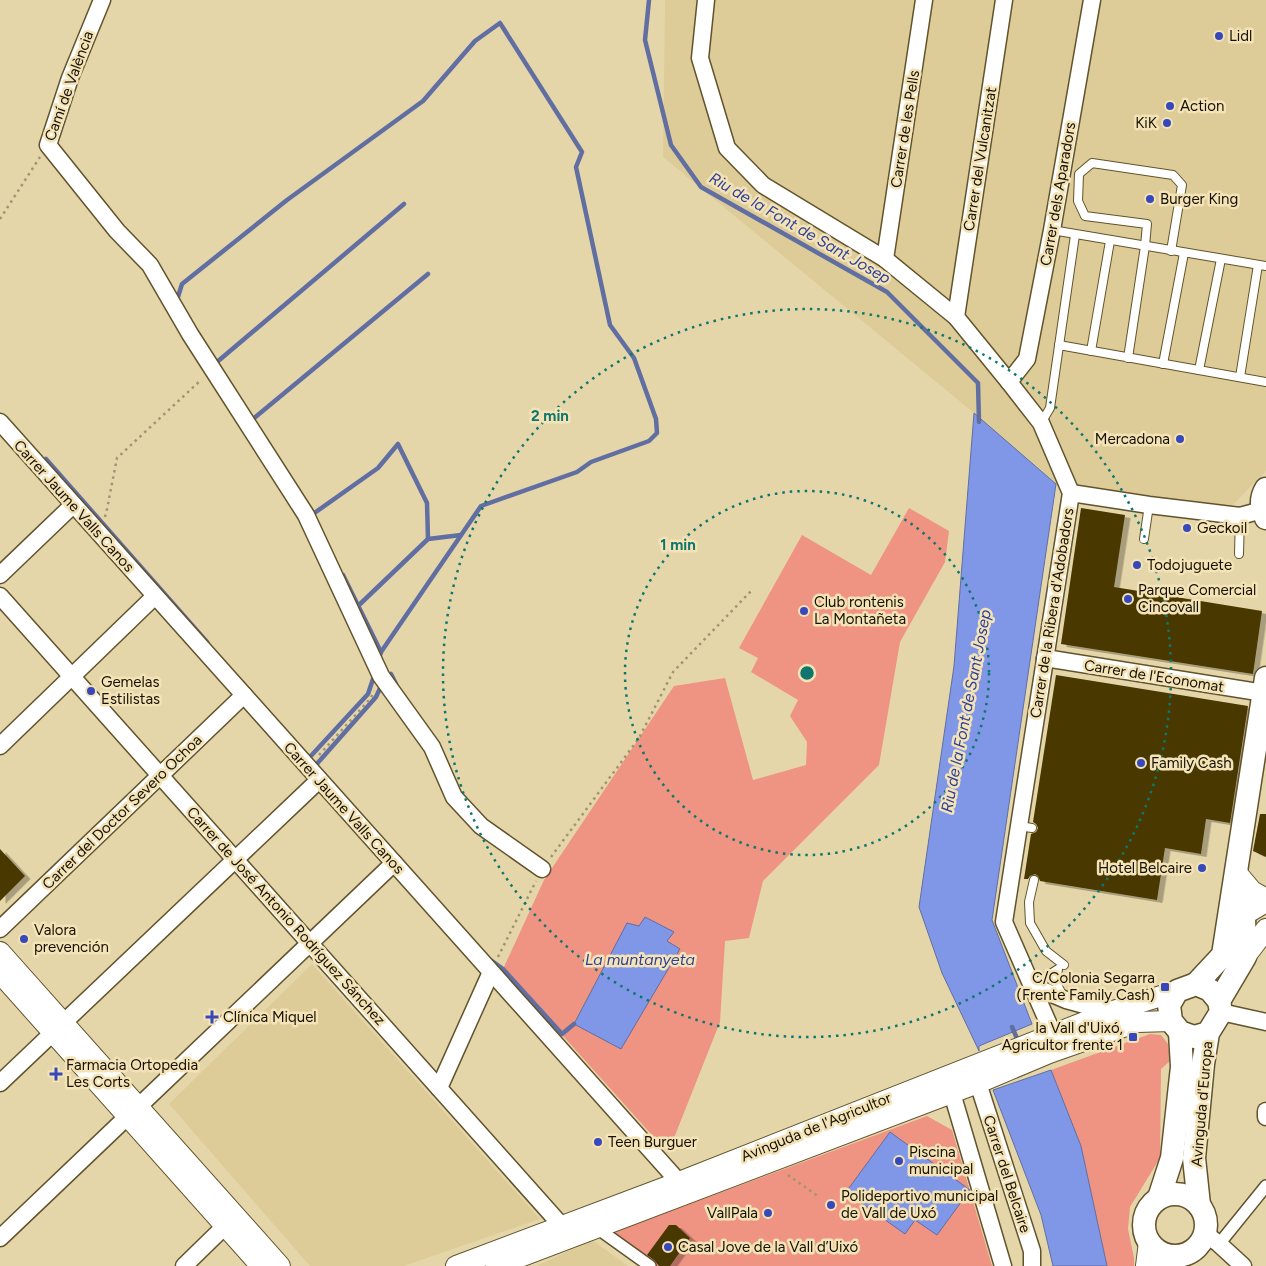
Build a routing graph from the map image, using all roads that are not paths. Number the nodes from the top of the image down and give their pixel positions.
1 (102, 0) edge
2 (706, 0) edge
3 (924, 0) edge
4 (1004, 0) edge
5 (1092, 0) edge
6 (1052, 230) junction
7 (1075, 235) junction
8 (1110, 241) junction
9 (1145, 246) junction
10 (1171, 250) junction
11 (1184, 253) junction
12 (885, 259) junction
13 (1221, 259) junction
14 (1262, 266) edge
15 (956, 317) junction
16 (1059, 346) junction
17 (1091, 351) junction
18 (1128, 358) junction
19 (1163, 364) junction
20 (1199, 370) junction
21 (1240, 377) junction
22 (1009, 382) junction
23 (1266, 382) edge
24 (0, 422) edge
25 (1041, 423) junction
26 (1071, 492) junction
27 (73, 505) junction
28 (1149, 505) junction
29 (1265, 506) edge
30 (1240, 516) junction
31 (1144, 539) dead end
32 (1239, 554) dead end
33 (0, 575) edge
34 (0, 596) edge
35 (156, 596) junction
36 (1045, 658) junction
37 (72, 676) junction
38 (1265, 685) edge
39 (244, 695) junction
40 (0, 746) edge
41 (160, 775) junction
42 (320, 780) junction
43 (236, 860) junction
44 (394, 864) junction
45 (542, 869) road end
46 (1236, 872) junction
47 (1034, 880) dead end
48 (1266, 900) edge
49 (1244, 916) junction
50 (0, 928) edge
51 (1266, 929) edge
52 (1227, 935) junction
53 (310, 943) junction
54 (0, 952) edge
55 (1245, 957) junction
56 (1064, 965) dead end
57 (491, 972) junction
58 (0, 974) edge
59 (1033, 986) junction
60 (1187, 988) junction
61 (1066, 1000) junction
62 (1220, 1007) junction
63 (1110, 1012) junction
64 (1266, 1022) edge
65 (1175, 1026) junction
66 (58, 1028) junction
67 (1208, 1033) junction
68 (1048, 1042) junction
69 (982, 1075) junction
70 (0, 1083) edge
71 (439, 1088) junction
72 (952, 1093) junction
73 (1266, 1111) edge
74 (133, 1112) junction
75 (1266, 1116) edge
76 (1266, 1186) edge
77 (684, 1187) junction
78 (1159, 1198) junction
79 (1199, 1205) junction
80 (230, 1221) junction
81 (597, 1228) junction
82 (567, 1232) junction
83 (0, 1238) edge
84 (1212, 1239) junction
85 (1149, 1242) junction
86 (1178, 1261) edge
87 (184, 1266) edge
88 (261, 1266) edge
89 (280, 1266) edge
90 (456, 1266) edge
91 (496, 1266) edge
92 (650, 1266) edge
93 (1003, 1266) edge
94 (1032, 1266) edge
95 (1146, 1266) edge
96 (1243, 1266) edge

1 - 45 street, Camí de València
2 - 12 street, Carrer de la Ribera d'Adobadors
3 - 12 street, Carrer de les Pells
4 - 15 street, Carrer del Vulcanitzat
5 - 6 street, Carrer dels Aparadors
6 - 7 lane
6 - 22 street, Carrer dels Aparadors
7 - 8 lane
7 - 16 lane
8 - 9 lane
8 - 17 lane
9 - 10 lane
9 - 10 lane
9 - 18 lane
10 - 11 lane
11 - 13 lane
11 - 19 lane
12 - 15 street, Carrer de la Ribera d'Adobadors
13 - 14 lane
13 - 20 lane
14 - 21 lane
15 - 22 street, Carrer de la Ribera d'Adobadors
16 - 17 lane
16 - 25 lane
17 - 18 lane
18 - 19 lane
19 - 20 lane
20 - 21 lane
21 - 23 lane
22 - 25 street, Carrer de la Ribera d'Adobadors
24 - 27 street, Carrer Jaume Valls Canos
25 - 26 street, Carrer de la Ribera d'Adobadors
26 - 28 street
26 - 36 street, Carrer de la Ribera d'Adobadors
27 - 33 street
27 - 35 street, Carrer Jaume Valls Canos
28 - 30 street
28 - 31 lane
29 - 30 street
30 - 32 lane
34 - 37 street, Carrer de José Antonio Rodríguez Sánchez
35 - 37 street
35 - 39 street, Carrer Jaume Valls Canos
36 - 38 street, Carrer de l'Economat
36 - 59 street, Carrer de la Ribera d'Adobadors
37 - 40 street
37 - 41 street, Carrer de José Antonio Rodríguez Sánchez
38 - 46 main road
39 - 41 street, Carrer del Doctor Severo Ochoa
39 - 42 street, Carrer Jaume Valls Canos
41 - 43 street, Carrer de José Antonio Rodríguez Sánchez
41 - 50 street, Carrer del Doctor Severo Ochoa
42 - 43 street
42 - 44 street, Carrer Jaume Valls Canos
43 - 53 street, Carrer de José Antonio Rodríguez Sánchez
43 - 66 street
44 - 53 street
44 - 57 street, Carrer Jaume Valls Canos
46 - 48 street
46 - 49 main road
46 - 52 main road
47 - 56 lane
48 - 49 street
49 - 52 street
49 - 55 main road
51 - 55 street
52 - 60 main road
53 - 71 street, Carrer de José Antonio Rodríguez Sánchez
53 - 74 street
54 - 66 street
55 - 62 main road
57 - 71 street
57 - 77 street, Carrer Jaume Valls Canos
58 - 66 street
59 - 61 street
59 - 61 lane
59 - 68 street, Carrer de la Ribera d'Adobadors
60 - 62 main road
60 - 63 street, Avinguda de l'Agricultor
60 - 65 main road
61 - 63 street
62 - 64 street
62 - 67 main road
63 - 68 street, Avinguda de l'Agricultor
65 - 67 main road
65 - 68 street, Avinguda de l'Agricultor
65 - 78 main road, Avinguda d'Europa
66 - 70 street
66 - 74 street
67 - 79 main road, Avinguda d'Europa
68 - 69 street, Avinguda de l'Agricultor
69 - 72 street, Avinguda de l'Agricultor
69 - 77 street, Avinguda de l'Agricultor
69 - 94 street, Carrer del Belcaire
71 - 82 street, Carrer de José Antonio Rodríguez Sánchez
72 - 77 street, Avinguda de l'Agricultor
72 - 93 street, Carrer del Belcaire
73 - 75 street
74 - 80 street
74 - 83 street
76 - 84 street
77 - 81 street, Avinguda de l'Agricultor
77 - 82 street, Avinguda de l'Agricultor
78 - 79 main road
78 - 85 main road
79 - 84 main road
80 - 87 street
80 - 88 street
80 - 89 street
81 - 82 street, Avinguda de l'Agricultor
81 - 92 street
82 - 90 street, Avinguda de l'Agricultor
82 - 91 street, Avinguda de l'Agricultor
84 - 86 main road
84 - 96 street
85 - 86 main road
85 - 95 street

